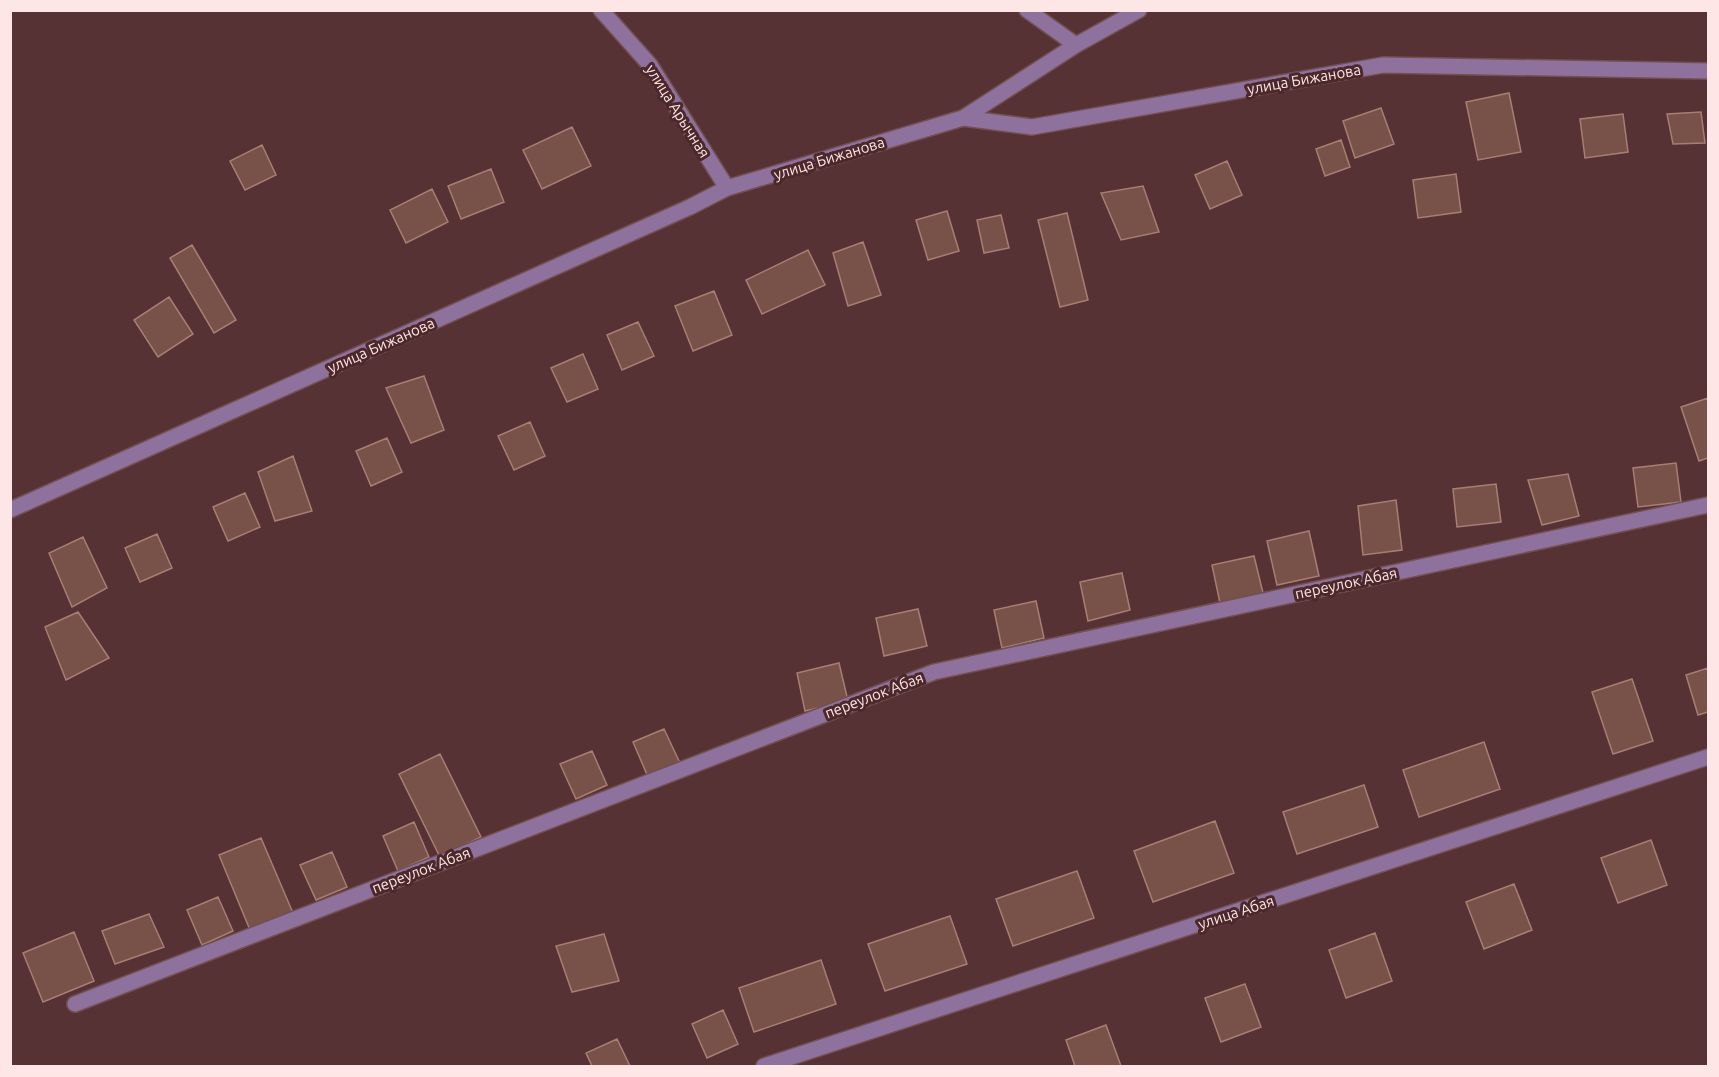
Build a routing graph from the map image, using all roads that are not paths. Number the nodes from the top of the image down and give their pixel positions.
1 (601, 10) edge
2 (1027, 10) edge
3 (1139, 10) edge
4 (1076, 45) junction
5 (1708, 71) edge
6 (963, 118) junction
7 (727, 188) junction
8 (1708, 505) edge
9 (10, 510) edge
10 (1708, 757) edge
11 (75, 1004) dead end
12 (764, 1066) edge

1 - 7 street, улица Арычная
2 - 4 street
3 - 4 street
4 - 6 street
5 - 6 street, улица Бижанова
6 - 7 street, улица Бижанова
7 - 9 street, улица Бижанова
8 - 11 street, переулок Абая
10 - 12 street, улица Абая

